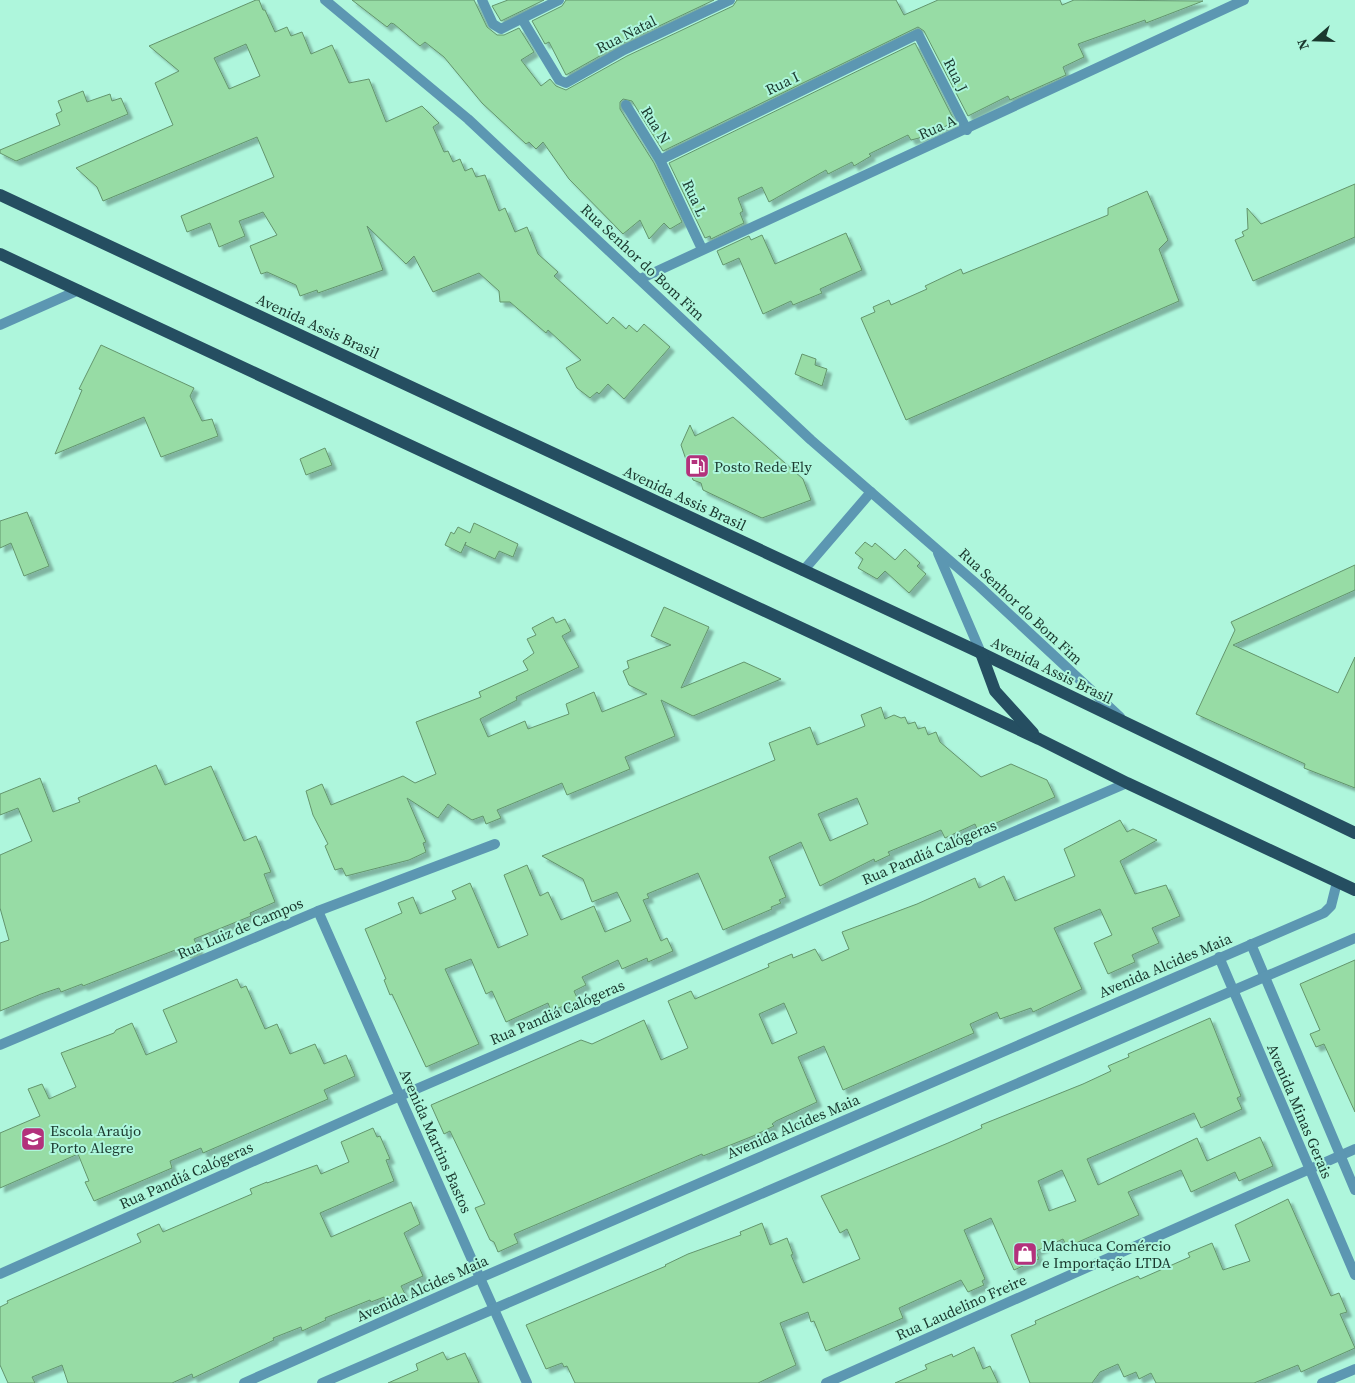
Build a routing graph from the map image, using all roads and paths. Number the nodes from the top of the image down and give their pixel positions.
1 (325, 0) edge
2 (482, 0) edge
3 (559, 0) edge
4 (730, 0) edge
5 (1244, 0) edge
6 (522, 19) junction
7 (918, 34) joint
8 (626, 105) dead end
9 (967, 130) junction
10 (660, 160) junction
11 (0, 195) edge
12 (702, 249) junction
13 (0, 254) edge
14 (640, 279) junction
15 (79, 290) junction
16 (0, 325) edge
17 (871, 492) junction
18 (937, 550) junction
19 (802, 571) junction
20 (981, 653) junction
21 (1128, 725) junction
22 (1039, 738) junction
23 (1127, 783) junction
24 (1355, 833) edge
25 (495, 844) dead end
26 (1337, 882) junction
27 (1355, 890) edge
28 (318, 911) junction
29 (1355, 938) edge
30 (1251, 944) junction
31 (1219, 957) junction
32 (1264, 976) junction
33 (1232, 989) junction
34 (0, 1045) edge
35 (400, 1096) junction
36 (1355, 1149) edge
37 (1340, 1155) junction
38 (1309, 1170) junction
39 (1355, 1190) edge
40 (0, 1274) edge
41 (1355, 1275) edge
42 (480, 1278) junction
43 (493, 1308) junction
44 (1355, 1369) edge
45 (244, 1383) edge
46 (322, 1383) edge
47 (526, 1383) edge
48 (826, 1383) edge
49 (1322, 1383) edge

1 - 14 street, Rua Senhor do Bom Fim
2 - 6 street
3 - 6 street
4 - 6 street, Rua Natal
5 - 9 street, Rua A
7 - 9 street, Rua J
7 - 10 street, Rua I
8 - 10 street, Rua N
9 - 12 street, Rua A
10 - 12 street, Rua L
11 - 19 main road, Avenida Assis Brasil
12 - 14 street, Rua A
13 - 15 main road
14 - 17 street, Rua Senhor do Bom Fim
15 - 16 street
15 - 22 main road
17 - 18 street, Rua Senhor do Bom Fim
17 - 19 street
18 - 20 street, Rua Senhor do Bom Fim
18 - 21 street, Rua Senhor do Bom Fim
19 - 20 main road, Avenida Assis Brasil
20 - 21 main road, Avenida Assis Brasil
20 - 22 main road
21 - 24 main road, Avenida Assis Brasil
22 - 23 main road
23 - 26 main road
23 - 35 street, Rua Pandiá Calógeras
25 - 28 street, Rua Luiz de Campos
26 - 27 main road
26 - 30 street, Avenida Alcides Maia
28 - 34 street, Rua Luiz de Campos
28 - 35 street, Avenida Martins Bastos
29 - 32 street
30 - 31 street, Avenida Alcides Maia
30 - 32 street, Avenida Minas Gerais
31 - 33 street, Avenida Minas Gerais
31 - 42 street, Avenida Alcides Maia
32 - 33 street
32 - 37 street, Avenida Minas Gerais
33 - 38 street, Avenida Minas Gerais
33 - 43 street
35 - 40 street, Rua Pandiá Calógeras
35 - 42 street, Avenida Martins Bastos
36 - 37 street, Rua Laudelino Freire
37 - 38 street, Rua Laudelino Freire
37 - 39 street, Avenida Minas Gerais
38 - 41 street, Avenida Minas Gerais
38 - 48 street, Rua Laudelino Freire
42 - 43 street, Avenida Martins Bastos
42 - 45 street, Avenida Alcides Maia
43 - 46 street
43 - 47 street, Avenida Martins Bastos
44 - 49 street

